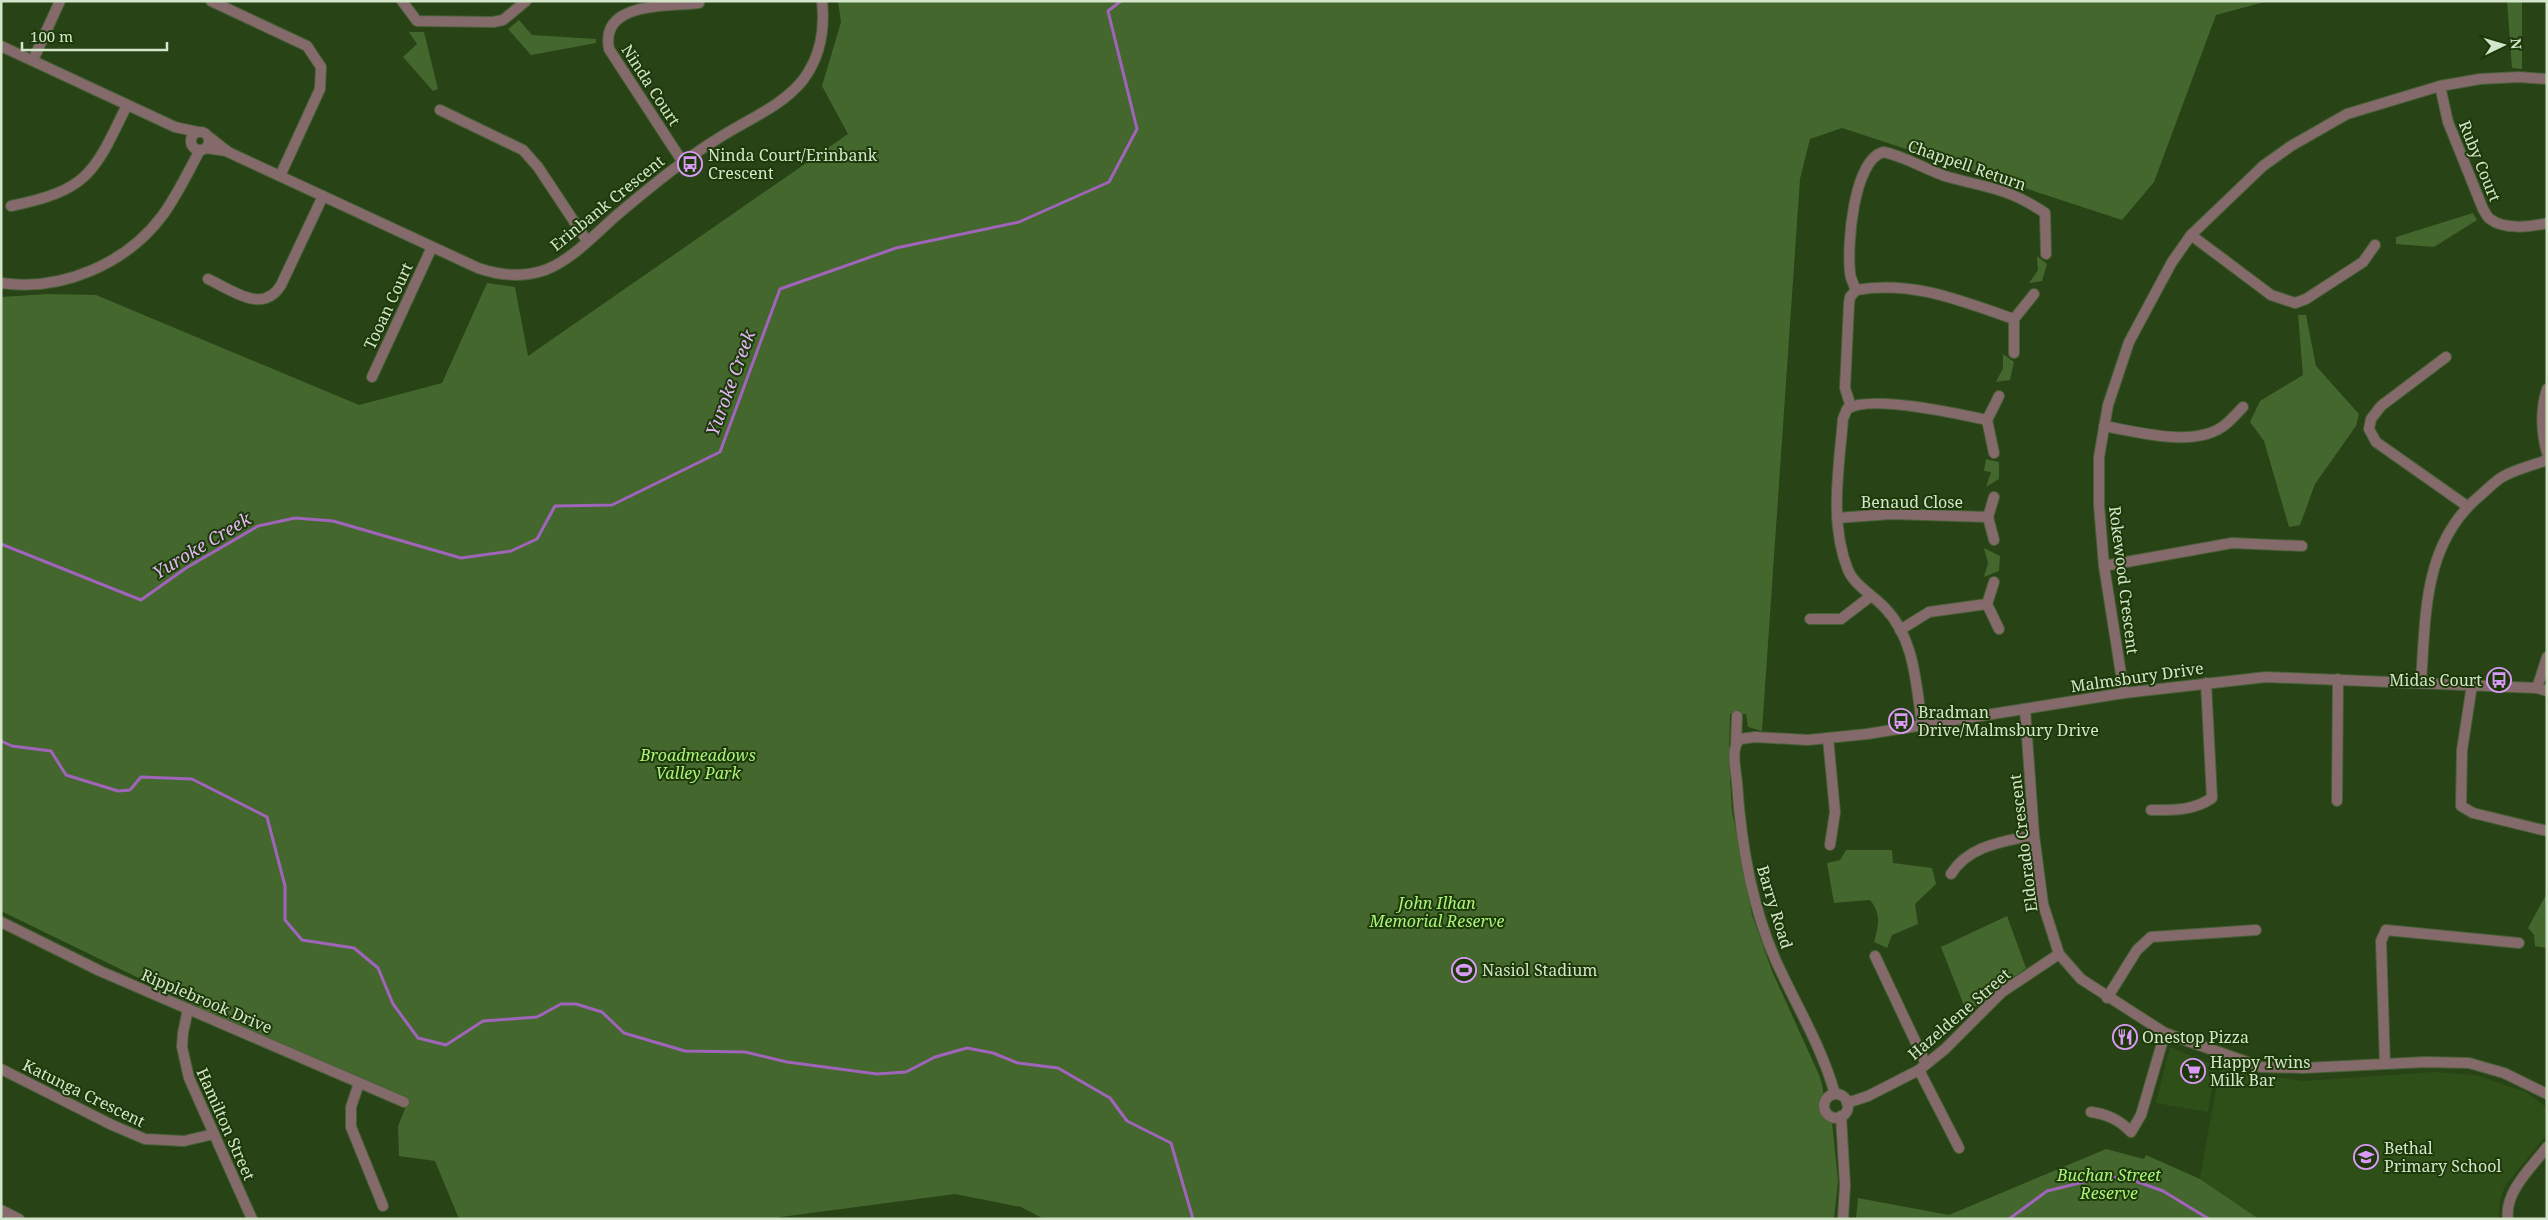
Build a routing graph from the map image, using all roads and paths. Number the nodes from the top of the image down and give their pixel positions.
1 (60, 1) edge
2 (211, 1) edge
3 (402, 1) edge
4 (526, 1) edge
5 (822, 1) edge
6 (699, 3) dead end
7 (1, 46) edge
8 (33, 60) junction
9 (2547, 78) edge
10 (2440, 86) junction
11 (127, 104) junction
12 (440, 110) dead end
13 (175, 127) junction
14 (198, 132) junction
15 (209, 137) junction
16 (197, 146) junction
17 (228, 152) junction
18 (682, 161) junction
19 (280, 176) junction
20 (323, 196) junction
21 (11, 206) dead end
22 (2547, 223) edge
23 (2191, 235) junction
24 (587, 241) junction
25 (2375, 245) dead end
26 (432, 247) junction
27 (2046, 254) dead end
28 (208, 279) dead end
29 (1, 283) edge
30 (1856, 290) junction
31 (2034, 294) dead end
32 (2014, 319) junction
33 (2014, 353) dead end
34 (2446, 357) dead end
35 (372, 377) dead end
36 (2547, 389) edge
37 (2000, 396) dead end
38 (1851, 407) junction
39 (2243, 407) dead end
40 (1987, 420) junction
41 (2104, 426) junction
42 (1994, 453) dead end
43 (2547, 453) edge
44 (2547, 460) edge
45 (1994, 497) dead end
46 (2467, 506) junction
47 (1988, 517) junction
48 (1837, 518) junction
49 (1994, 540) dead end
50 (2302, 546) dead end
51 (2104, 566) junction
52 (1994, 582) dead end
53 (1871, 596) junction
54 (1987, 604) junction
55 (1810, 620) dead end
56 (1900, 630) junction
57 (2000, 630) dead end
58 (2547, 657) edge
59 (2338, 680) junction
60 (2421, 682) junction
61 (2206, 683) junction
62 (2472, 684) junction
63 (2542, 689) edge
64 (2124, 693) junction
65 (2025, 709) junction
66 (1736, 716) dead end
67 (1922, 725) junction
68 (1828, 738) junction
69 (1736, 744) junction
70 (2338, 801) dead end
71 (2151, 810) dead end
72 (2547, 831) edge
73 (2034, 834) junction
74 (1830, 845) dead end
75 (1951, 874) dead end
76 (1, 922) edge
77 (2256, 930) dead end
78 (2519, 944) dead end
79 (2060, 954) junction
80 (1874, 956) dead end
81 (2107, 998) junction
82 (188, 1009) junction
83 (2165, 1032) junction
84 (2385, 1064) junction
85 (1923, 1067) junction
86 (1, 1069) edge
87 (359, 1083) junction
88 (1835, 1094) junction
89 (2547, 1094) edge
90 (404, 1102) dead end
91 (1847, 1103) junction
92 (2091, 1112) dead end
93 (1841, 1116) junction
94 (214, 1134) junction
95 (2547, 1147) edge
96 (1959, 1148) dead end
97 (383, 1206) dead end
98 (1, 1210) edge
99 (19, 1219) edge
100 (252, 1219) edge
101 (1843, 1219) edge
102 (2508, 1219) edge

1 - 8 street
2 - 19 street
3 - 4 street
5 - 18 street, Erinbank Crescent
6 - 18 street, Ninda Court
7 - 8 street
8 - 11 street
9 - 10 street, Rokewood Crescent
10 - 22 street, Ruby Court
10 - 23 street, Rokewood Crescent
11 - 13 street
11 - 21 street
12 - 24 street
13 - 14 street
13 - 16 street
14 - 15 street, Erinbank Crescent
14 - 16 street
15 - 16 street
15 - 17 street, Erinbank Crescent
16 - 17 street, Erinbank Crescent
16 - 29 street
17 - 19 street, Erinbank Crescent
18 - 24 street, Erinbank Crescent
19 - 20 street, Erinbank Crescent
20 - 26 street, Erinbank Crescent
20 - 28 street
23 - 25 street
23 - 41 street, Rokewood Crescent
24 - 26 street, Erinbank Crescent
26 - 35 street, Tooan Court
27 - 30 street, Chappell Return
30 - 32 street
30 - 38 street
31 - 32 street
32 - 33 street
34 - 46 street
36 - 43 street
37 - 40 street
38 - 40 street
38 - 48 street
39 - 41 street
40 - 42 street
41 - 51 street, Rokewood Crescent
44 - 46 street
45 - 47 street
46 - 60 street
47 - 48 street, Benaud Close
47 - 49 street
48 - 53 street
50 - 51 street
51 - 64 street, Rokewood Crescent
52 - 54 street
53 - 55 street
53 - 56 street
54 - 56 street
54 - 57 street
56 - 67 street
58 - 63 street
59 - 60 street, Malmsbury Drive
59 - 61 street, Malmsbury Drive
59 - 70 street
60 - 62 street, Malmsbury Drive
61 - 64 street, Malmsbury Drive
61 - 71 street
62 - 63 street, Malmsbury Drive
62 - 72 street
64 - 65 street, Malmsbury Drive
65 - 67 street, Malmsbury Drive
65 - 73 street, Eldorado Crescent
66 - 69 street, Barry Road
67 - 68 street, Malmsbury Drive
68 - 69 street, Malmsbury Drive
68 - 74 street
69 - 88 street, Barry Road
73 - 75 street
73 - 79 street, Eldorado Crescent
76 - 82 street, Ripplebrook Drive
77 - 81 street
78 - 84 street
79 - 81 street, Eldorado Crescent
79 - 85 street, Hazeldene Street
80 - 85 street
81 - 83 street, Eldorado Crescent
82 - 87 street, Ripplebrook Drive
82 - 94 street, Hamilton Street
83 - 84 street, Eldorado Crescent
83 - 92 street
84 - 89 street, Eldorado Crescent
85 - 91 street, Hazeldene Street
85 - 96 street
86 - 94 street, Katunga Crescent
87 - 90 street, Ripplebrook Drive
87 - 97 street
88 - 91 street
88 - 93 street
91 - 93 street
93 - 101 street
94 - 100 street, Hamilton Street
95 - 102 street
98 - 99 street

